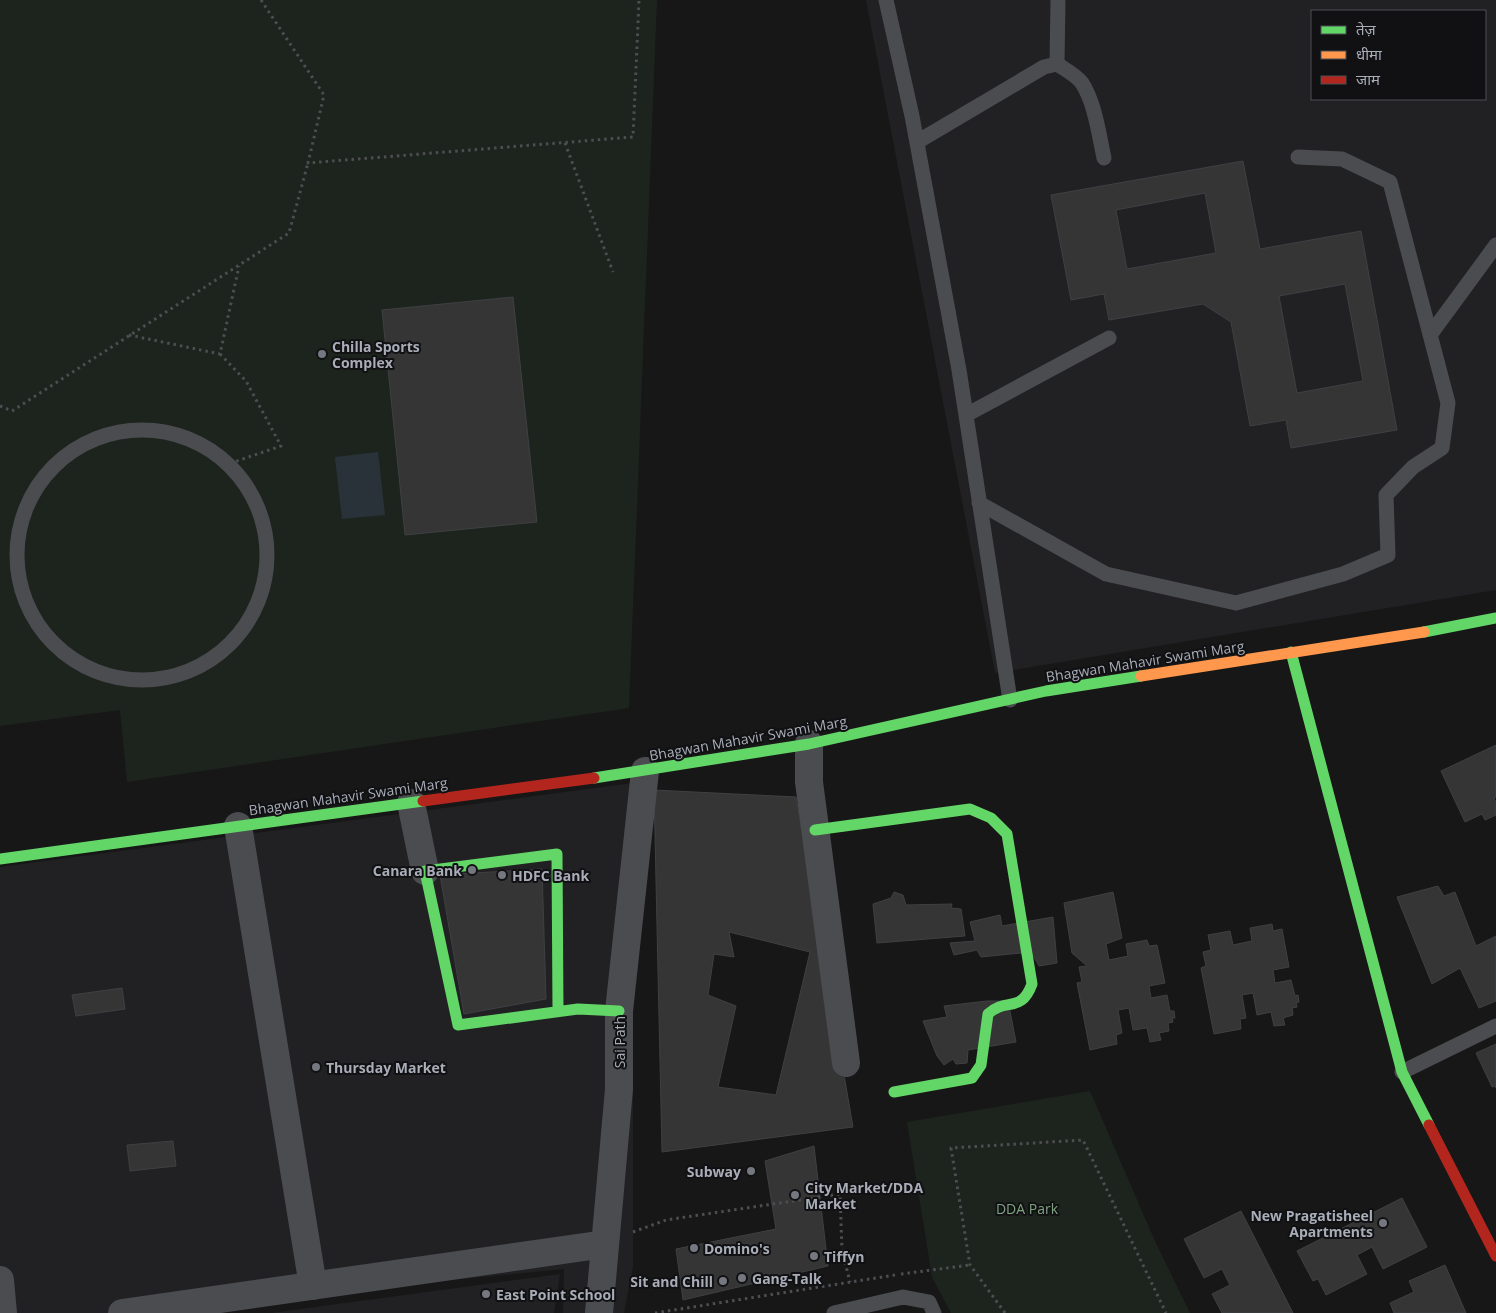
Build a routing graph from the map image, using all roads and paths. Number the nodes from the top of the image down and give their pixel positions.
1 (262, 0) edge
2 (639, 0) edge
3 (886, 0) edge
4 (1058, 0) edge
5 (1057, 64) junction
6 (917, 142) junction
7 (566, 143) junction
8 (1298, 157) dead end
9 (1104, 158) dead end
10 (308, 163) junction
11 (1496, 246) edge
12 (239, 265) junction
13 (613, 272) dead end
14 (130, 335) junction
15 (1430, 335) junction
16 (1109, 338) dead end
17 (220, 354) junction
18 (0, 406) edge
19 (966, 415) junction
20 (228, 464) junction
21 (979, 503) junction
22 (1496, 618) edge
23 (1291, 652) junction
24 (1010, 700) junction
25 (809, 744) junction
26 (645, 771) junction
27 (411, 803) junction
28 (238, 826) junction
29 (815, 830) junction
30 (0, 859) edge
31 (425, 870) junction
32 (558, 1011) junction
33 (619, 1011) junction
34 (1496, 1026) edge
35 (846, 1063) dead end
36 (1402, 1072) junction
37 (894, 1092) dead end
38 (605, 1244) junction
39 (1496, 1256) edge
40 (970, 1264) junction
41 (0, 1280) edge
42 (850, 1282) junction
43 (313, 1286) junction
44 (3, 1313) edge
45 (122, 1313) edge
46 (600, 1313) edge
47 (655, 1313) edge
48 (834, 1313) edge
49 (934, 1313) edge
50 (1005, 1313) edge
51 (1166, 1313) edge

1 - 10 path
2 - 7 path
3 - 6 lane
4 - 5 lane
5 - 6 lane
5 - 9 lane
6 - 19 lane
7 - 10 path
7 - 13 path
8 - 15 lane
10 - 12 path
11 - 15 lane
12 - 14 path
12 - 17 path
14 - 17 path
14 - 18 path
15 - 21 lane
16 - 19 lane
17 - 20 path
19 - 21 lane
20 - 20 lane
21 - 24 lane
22 - 23 street, Bhagwan Mahavir Swami Marg
23 - 24 street, Bhagwan Mahavir Swami Marg
23 - 36 street
24 - 25 street, Bhagwan Mahavir Swami Marg
25 - 26 street, Bhagwan Mahavir Swami Marg
25 - 29 street
26 - 27 street, Bhagwan Mahavir Swami Marg
26 - 33 street, Sai Path
27 - 28 street, Bhagwan Mahavir Swami Marg
27 - 31 street
28 - 30 street, Bhagwan Mahavir Swami Marg
28 - 43 street
29 - 35 street
29 - 37 street
31 - 32 street
31 - 32 street
32 - 33 street
33 - 38 street, Sai Path
34 - 36 lane
36 - 39 street
38 - 42 path
38 - 43 street
38 - 46 street, Sai Path
40 - 42 path
40 - 50 path
40 - 51 path
41 - 44 street
42 - 47 path
43 - 45 street
48 - 49 lane

